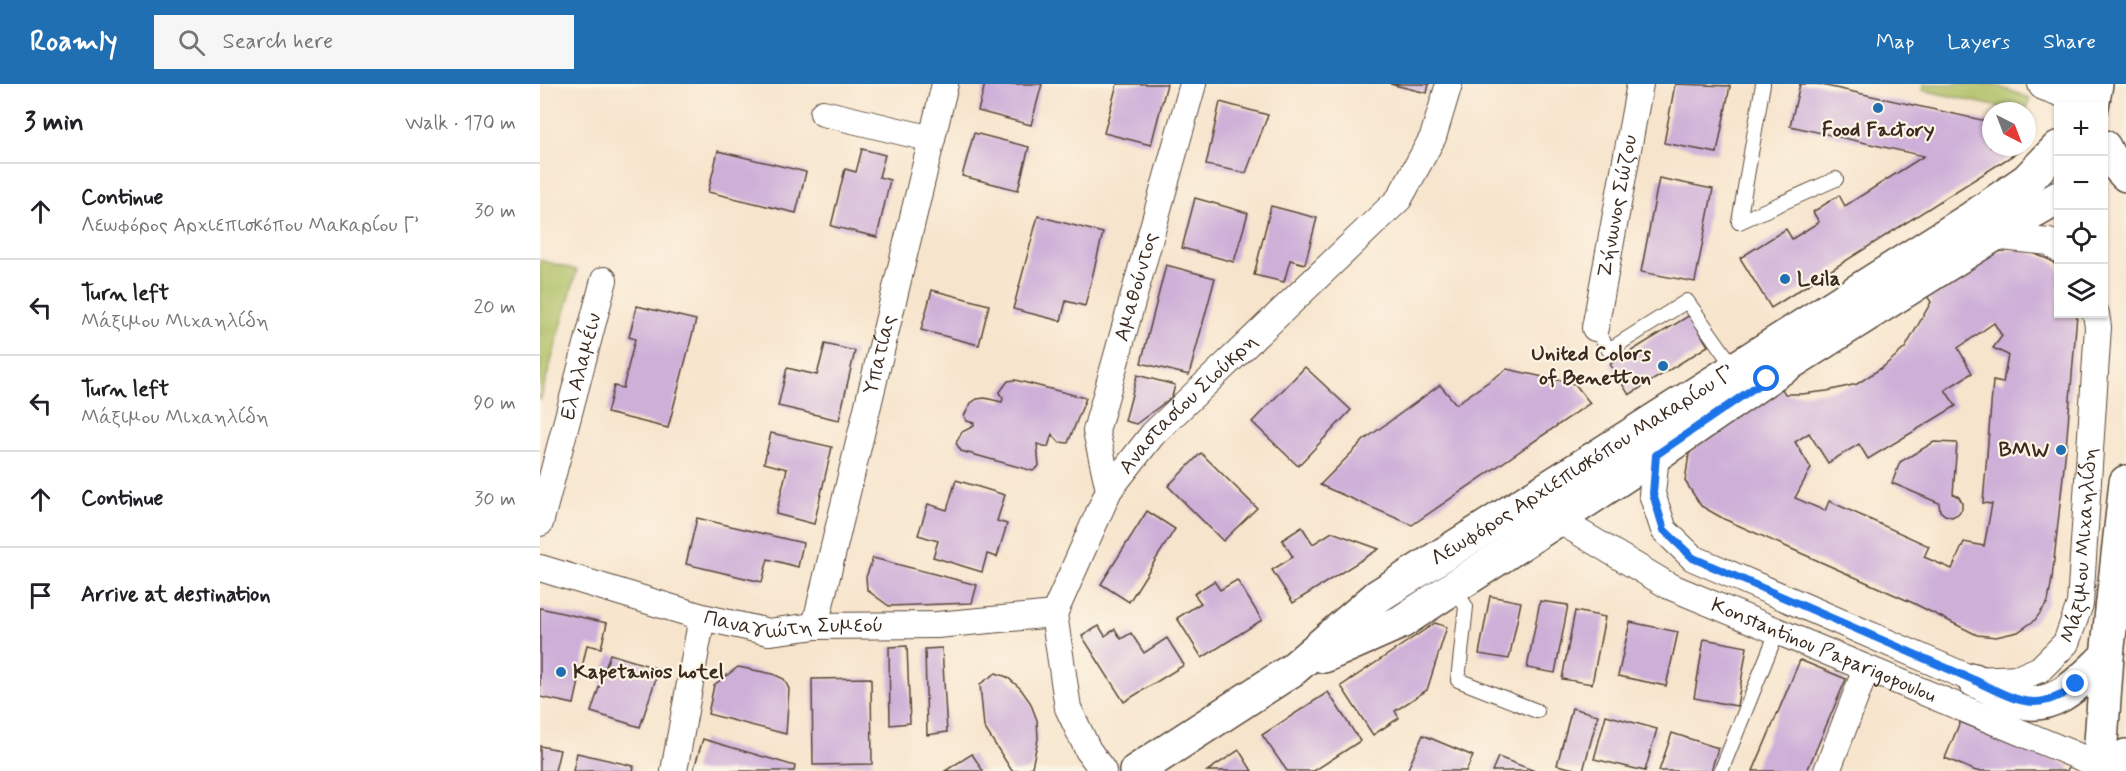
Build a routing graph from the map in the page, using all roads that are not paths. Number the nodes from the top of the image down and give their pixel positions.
1 (945, 84) edge
2 (1193, 84) edge
3 (1449, 84) edge
4 (1640, 84) edge
5 (1763, 84) edge
6 (2044, 84) edge
7 (2093, 97) edge
8 (823, 113) dead end
9 (932, 140) junction
10 (2054, 152) edge
11 (2108, 155) edge
12 (2126, 175) edge
13 (1836, 179) dead end
14 (2108, 180) edge
15 (2054, 200) edge
16 (1992, 236) junction
17 (2054, 246) edge
18 (604, 280) dead end
19 (2096, 318) edge
20 (1595, 328) joint
21 (1735, 369) junction
22 (1656, 455) junction
23 (2126, 482) edge
24 (1109, 490) junction
25 (1557, 519) junction
26 (540, 523) edge
27 (540, 568) edge
28 (1454, 587) junction
29 (1054, 615) junction
30 (702, 617) junction
31 (815, 626) junction
32 (1777, 632) junction
33 (2107, 656) junction
34 (1866, 669) junction
35 (1292, 670) junction
36 (1974, 680) junction
37 (1537, 711) dead end
38 (2117, 765) edge
39 (674, 771) edge
40 (1103, 771) edge
41 (1136, 771) edge
42 (1721, 771) edge
43 (1827, 771) edge

1 - 9 street, Υπατίας
2 - 24 street, Αμαθούντος
3 - 24 street, Αναστασίου Σιούκρη
4 - 20 street, Ζήνωνος Σώζου
5 - 13 lane
6 - 7 street
8 - 9 street
9 - 31 street, Υπατίας
10 - 21 main road, Λεωφόρος Αρχιεπισκόπου Μακαρίου Γ’
11 - 12 main road
12 - 14 main road
15 - 16 main road, Λεωφόρος Αρχιεπισκόπου Μακαρίου Γ’
16 - 17 street
16 - 22 main road, Λεωφόρος Αρχιεπισκόπου Μακαρίου Γ’
18 - 26 street, Ελ Αλαμέιν
19 - 36 street, Μάξιμου Μιχαηλίδη
20 - 21 lane
21 - 35 main road, Λεωφόρος Αρχιεπισκόπου Μακαρίου Γ’
22 - 25 main road, Λεωφόρος Αρχιεπισκόπου Μακαρίου Γ’
22 - 36 street, Μάξιμου Μιχαηλίδη
23 - 33 main road
24 - 29 street, Αναστασίου Σιούκρη
25 - 28 main road, Λεωφόρος Αρχιεπισκόπου Μακαρίου Γ’
25 - 32 street, Konstantinou Paparigopoulou
27 - 30 street, Παναγιώτη Συμεού
28 - 35 main road, Λεωφόρος Αρχιεπισκόπου Μακαρίου Γ’
28 - 37 lane
29 - 31 street, Παναγιώτη Συμεού
29 - 40 street
30 - 31 street, Παναγιώτη Συμεού
30 - 39 street
32 - 34 street, Konstantinou Paparigopoulou
32 - 42 lane
33 - 36 main road
33 - 38 main road
34 - 38 street, Konstantinou Paparigopoulou
34 - 43 street
35 - 41 main road, Λεωφόρος Αρχιεπισκόπου Μακαρίου Γ’

